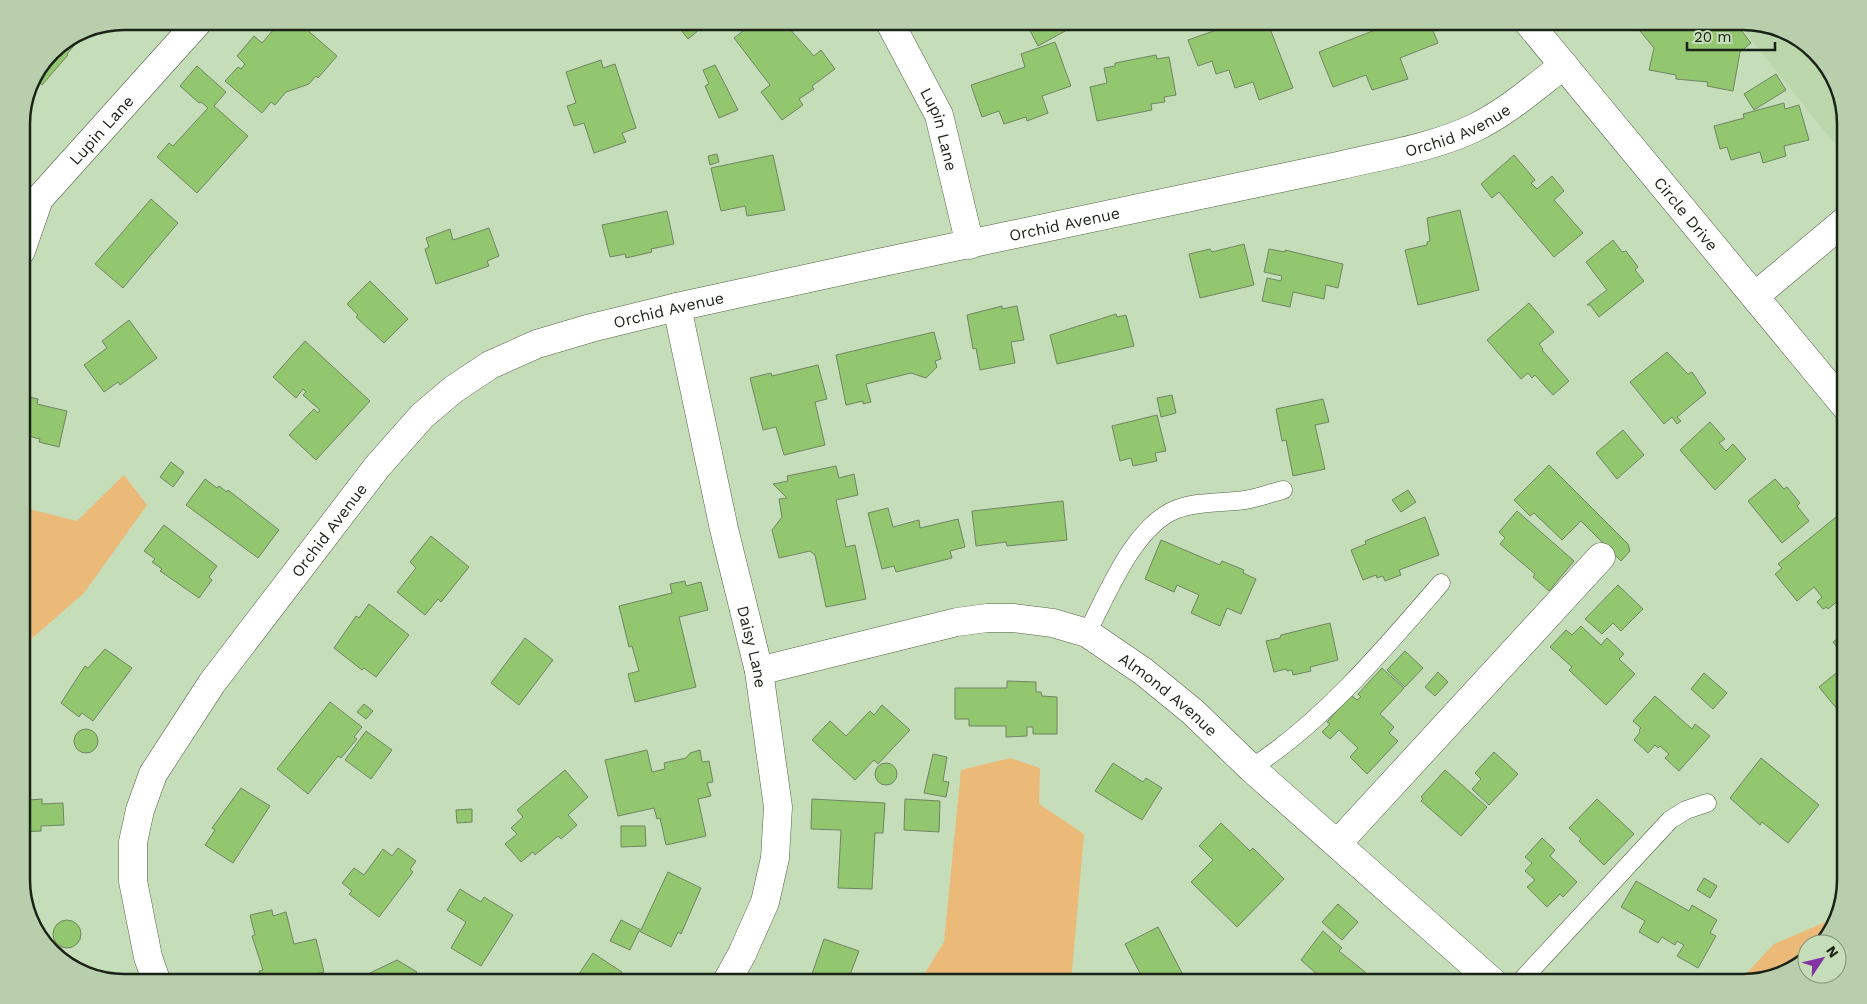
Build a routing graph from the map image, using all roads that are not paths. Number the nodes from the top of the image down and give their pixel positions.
1 (191, 30) edge
2 (894, 30) edge
3 (1535, 30) edge
4 (1564, 65) junction
5 (30, 226) edge
6 (1837, 228) edge
7 (970, 245) junction
8 (1755, 296) junction
9 (676, 307) junction
10 (1837, 396) edge
11 (1283, 490) dead end
12 (1601, 557) dead end
13 (1441, 583) dead end
14 (1086, 633) junction
15 (759, 671) junction
16 (1251, 768) junction
17 (1707, 803) dead end
18 (1337, 844) junction
19 (154, 974) edge
20 (731, 974) edge
21 (1484, 974) edge
22 (1527, 974) edge

1 - 5 street, Lupin Lane
2 - 7 street, Lupin Lane
3 - 4 street, Circle Drive
4 - 7 street, Orchid Avenue
4 - 8 street, Circle Drive
6 - 8 street
7 - 9 street, Orchid Avenue
8 - 10 street, Circle Drive
9 - 15 street, Daisy Lane
9 - 19 street, Orchid Avenue
11 - 14 lane
12 - 18 street
13 - 16 lane
14 - 15 street, Almond Avenue
14 - 16 street, Almond Avenue
15 - 20 street, Daisy Lane
16 - 18 street, Almond Avenue
17 - 22 lane
18 - 21 street, Almond Avenue

